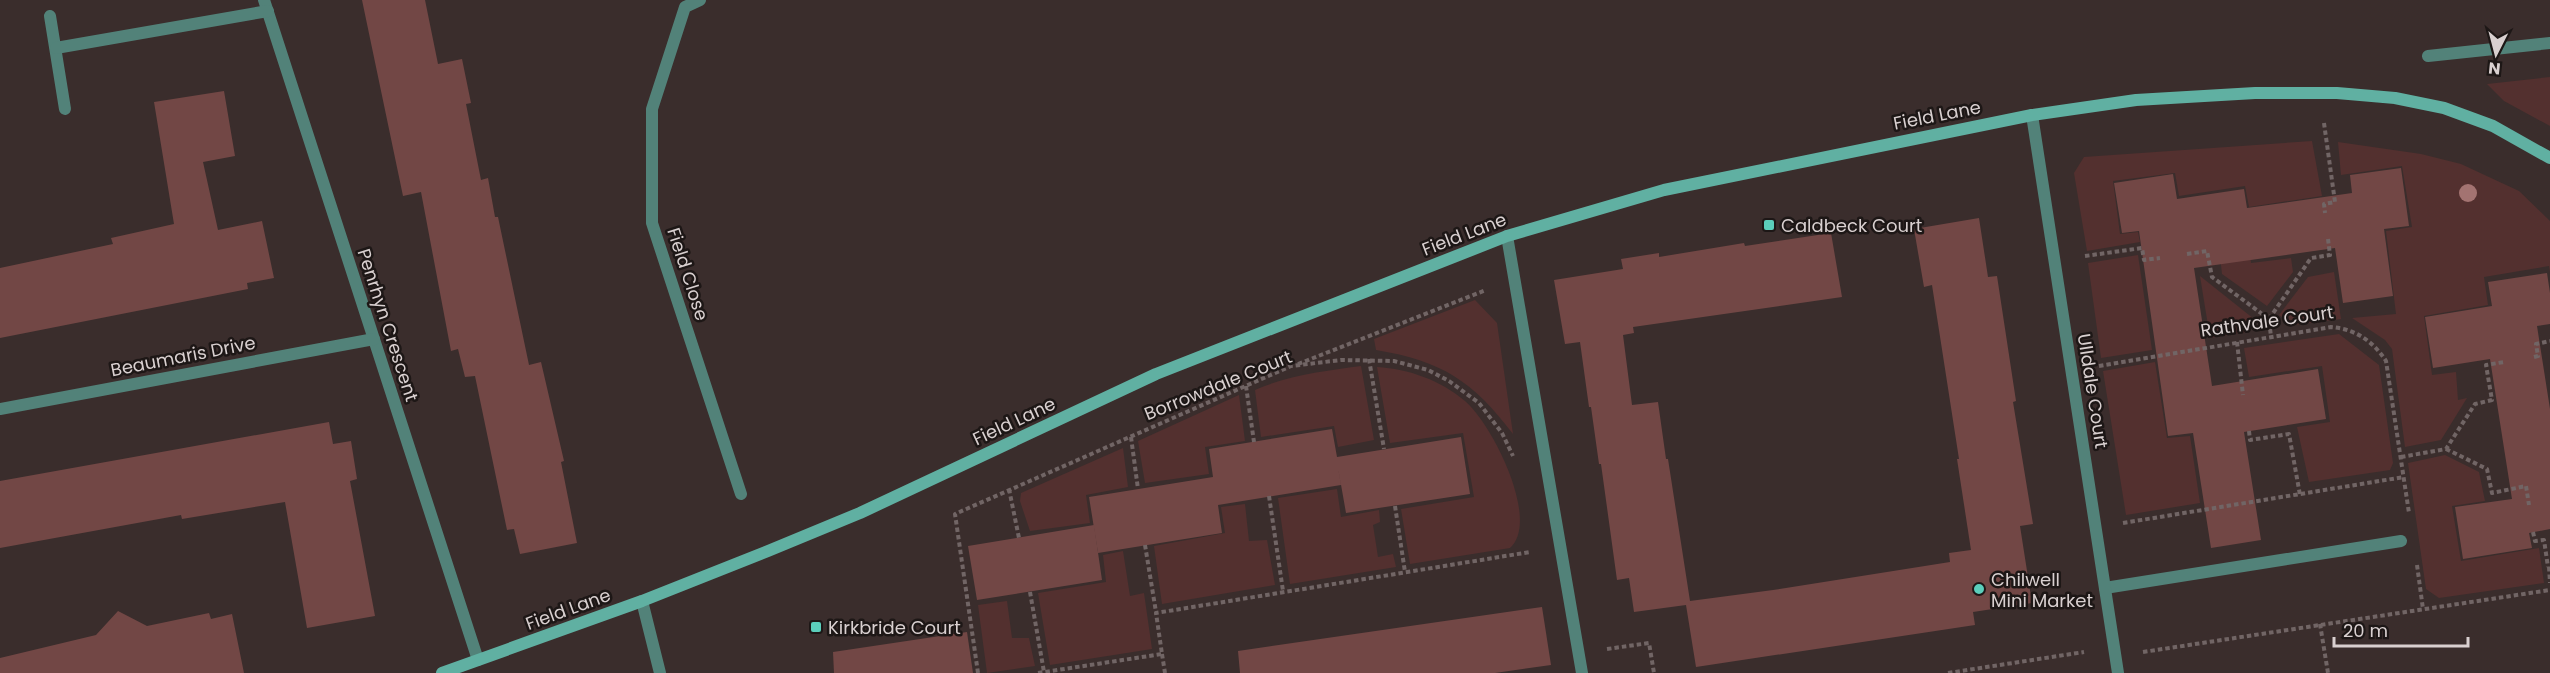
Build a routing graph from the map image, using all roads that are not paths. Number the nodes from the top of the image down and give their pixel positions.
1 (699, 0) edge
2 (266, 5) edge
3 (50, 16) dead end
4 (2550, 43) edge
5 (56, 48) junction
6 (2428, 56) dead end
7 (65, 109) dead end
8 (2032, 115) junction
9 (2550, 158) edge
10 (1507, 236) junction
11 (374, 339) junction
12 (0, 410) edge
13 (741, 494) dead end
14 (2401, 541) dead end
15 (2105, 588) junction
16 (642, 601) junction
17 (478, 660) junction
18 (442, 673) edge
19 (660, 673) edge
20 (1582, 673) edge
21 (2118, 673) edge

1 - 13 street, Field Close
2 - 5 street
2 - 11 street, Penrhyn Crescent
3 - 5 street
4 - 6 street
5 - 7 street
8 - 9 street, Field Lane
8 - 10 street, Field Lane
8 - 15 street, Ulldale Court
10 - 16 street, Field Lane
10 - 20 street
11 - 12 street, Beaumaris Drive
11 - 17 street, Penrhyn Crescent
14 - 15 street
15 - 21 street, Ulldale Court
16 - 17 street, Field Lane
16 - 19 street
17 - 18 street, Field Lane

